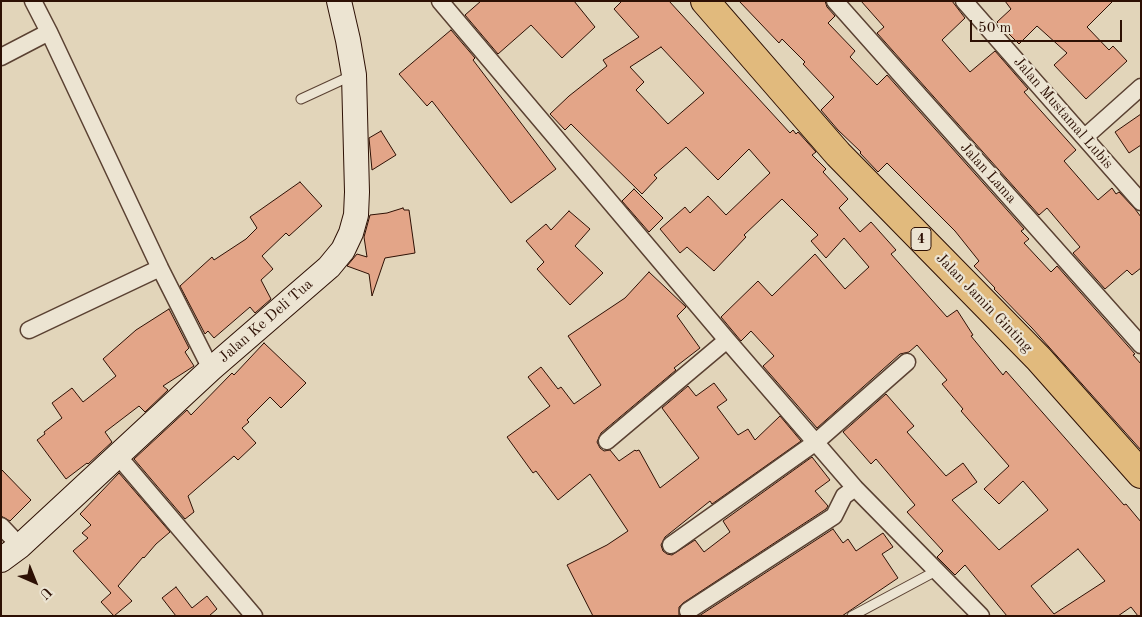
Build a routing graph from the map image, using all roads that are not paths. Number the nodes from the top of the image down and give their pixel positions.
1 (33, 1) edge
2 (340, 1) edge
3 (440, 1) edge
4 (705, 1) edge
5 (835, 1) edge
6 (964, 1) edge
7 (49, 32) junction
8 (1, 57) edge
9 (354, 75) junction
10 (1141, 87) edge
11 (301, 99) dead end
12 (1085, 137) junction
13 (1141, 202) edge
14 (160, 268) junction
15 (29, 330) dead end
16 (727, 340) junction
17 (1141, 345) edge
18 (907, 362) dead end
19 (211, 369) junction
20 (607, 441) dead end
21 (816, 442) junction
22 (118, 456) junction
23 (1141, 474) edge
24 (855, 488) junction
25 (1, 526) edge
26 (671, 545) dead end
27 (20, 546) junction
28 (1, 560) edge
29 (936, 570) junction
30 (688, 611) dead end
31 (254, 616) edge
32 (852, 616) edge
33 (981, 616) edge

1 - 7 street
2 - 9 main road, Jalan Ke Deli Tua
3 - 16 street
4 - 23 highway, Jalan Jamin Ginting / 4
5 - 17 street, Jalan Lama
6 - 12 street, Jalan Mustamal Lubis
7 - 8 street
7 - 14 street
9 - 11 lane
9 - 19 main road, Jalan Ke Deli Tua
10 - 12 street
12 - 13 street, Jalan Mustamal Lubis
14 - 15 street
14 - 19 street
16 - 20 street
16 - 21 street
18 - 21 street
19 - 22 main road, Jalan Ke Deli Tua
21 - 24 street
21 - 26 street
22 - 27 main road, Jalan Ke Deli Tua
22 - 31 street
24 - 29 street
24 - 30 street
25 - 27 street
27 - 28 main road, Jalan Ke Deli Tua
29 - 32 lane
29 - 33 street

